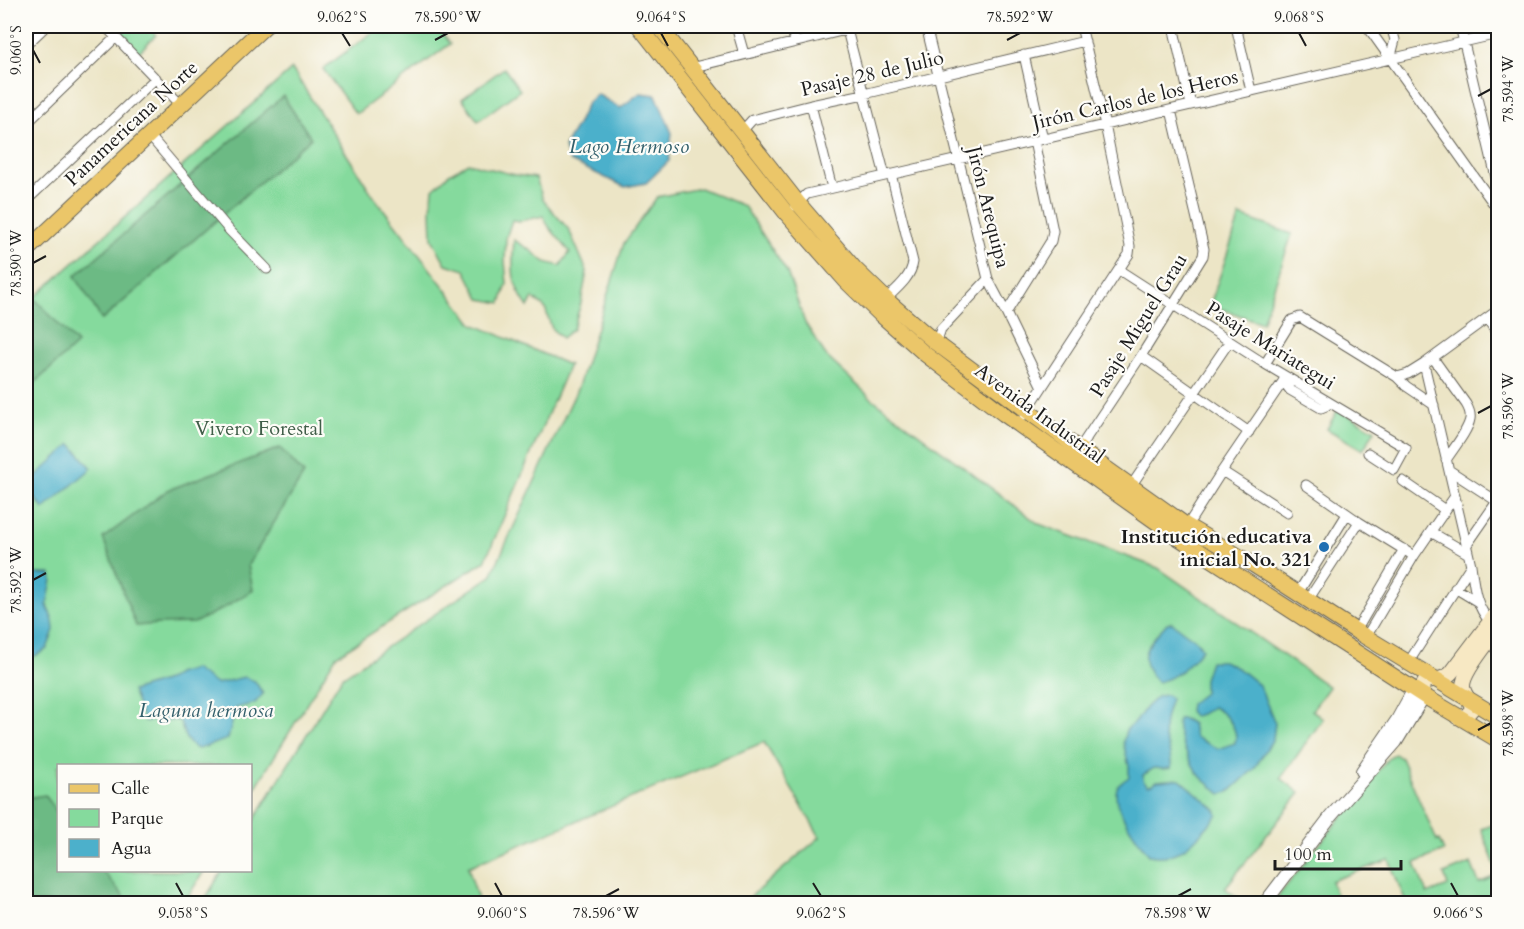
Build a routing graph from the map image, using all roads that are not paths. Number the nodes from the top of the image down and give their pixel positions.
1 (46, 26) edge
2 (105, 26) edge
3 (265, 26) edge
4 (639, 26) edge
5 (658, 26) edge
6 (735, 26) edge
7 (791, 26) edge
8 (862, 26) edge
9 (926, 26) edge
10 (1081, 26) edge
11 (1173, 26) edge
12 (1236, 26) edge
13 (1367, 26) edge
14 (1391, 26) edge
15 (1460, 26) edge
16 (847, 27) edge
17 (1498, 34) edge
18 (116, 38) junction
19 (1085, 41) junction
20 (795, 42) junction
21 (1464, 42) junction
22 (26, 45) edge
23 (744, 54) junction
24 (1024, 55) junction
25 (1390, 59) junction
26 (692, 68) junction
27 (676, 72) junction
28 (938, 76) junction
29 (156, 78) junction
30 (1251, 91) junction
31 (864, 94) junction
32 (181, 105) junction
33 (811, 105) junction
34 (1191, 105) junction
35 (1171, 110) junction
36 (26, 124) edge
37 (1105, 125) junction
38 (742, 131) junction
39 (149, 135) junction
40 (1039, 140) junction
41 (958, 159) junction
42 (888, 175) junction
43 (1498, 186) edge
44 (832, 188) junction
45 (1498, 192) edge
46 (1486, 194) junction
47 (26, 201) edge
48 (793, 208) junction
49 (1498, 210) edge
50 (26, 251) edge
51 (267, 268) dead end
52 (1119, 270) junction
53 (988, 279) junction
54 (886, 299) junction
55 (1174, 305) junction
56 (1498, 310) edge
57 (1006, 313) junction
58 (1487, 318) junction
59 (1498, 335) edge
60 (1229, 342) junction
61 (936, 343) junction
62 (1141, 356) junction
63 (1432, 358) junction
64 (1265, 364) junction
65 (1424, 364) junction
66 (1397, 377) junction
67 (1285, 379) junction
68 (1042, 387) junction
69 (1194, 394) junction
70 (1434, 405) junction
71 (1027, 411) junction
72 (1019, 425) junction
73 (1249, 432) junction
74 (1079, 449) junction
75 (1368, 453) dead end
76 (1446, 460) junction
77 (1449, 470) junction
78 (1222, 471) junction
79 (1403, 481) dead end
80 (1306, 485) dead end
81 (1131, 486) junction
82 (1455, 496) junction
83 (1498, 501) edge
84 (1445, 510) junction
85 (1287, 513) dead end
86 (1347, 514) junction
87 (1359, 522) junction
88 (1187, 526) junction
89 (1431, 532) junction
90 (1404, 549) junction
91 (1466, 550) junction
92 (1414, 556) junction
93 (1471, 565) junction
94 (1455, 588) junction
95 (1303, 596) junction
96 (1478, 602) junction
97 (1496, 620) edge
98 (1361, 634) junction
99 (1408, 663) junction
100 (1437, 680) junction
101 (1419, 693) junction
102 (1470, 700) junction
103 (1457, 717) junction
104 (1498, 717) edge
105 (1498, 740) edge
106 (1264, 903) edge

1 - 22 street
2 - 18 street
3 - 32 main road, Panamericana Norte
4 - 27 main road, Avenida Industrial
5 - 26 main road, Avenida Industrial
6 - 23 street
7 - 20 street
8 - 16 street
9 - 28 street, Jirón Arequipa
10 - 19 street
11 - 34 street
12 - 30 street
13 - 25 street
14 - 25 street
15 - 21 street
16 - 20 street
16 - 31 street
17 - 21 street, Jirón Carlos de los Heros
18 - 29 street
18 - 36 street
19 - 24 street, Pasaje 28 de Julio
19 - 37 street
20 - 23 street
21 - 25 street, Jirón Carlos de los Heros
21 - 43 street
23 - 26 street
24 - 28 street, Pasaje 28 de Julio
24 - 40 street
25 - 30 street, Jirón Carlos de los Heros
25 - 46 street
26 - 27 street
26 - 38 main road, Avenida Industrial
27 - 48 main road, Avenida Industrial
28 - 31 street, Pasaje 28 de Julio
28 - 41 street, Jirón Arequipa
29 - 32 street
29 - 47 street
30 - 34 street, Jirón Carlos de los Heros
31 - 33 street, Pasaje 28 de Julio
31 - 42 street
32 - 39 main road, Panamericana Norte
33 - 38 street, Pasaje 28 de Julio
33 - 44 street
34 - 35 street, Jirón Carlos de los Heros
35 - 37 street, Jirón Carlos de los Heros
35 - 55 street, Pasaje Miguel Grau
37 - 40 street, Jirón Carlos de los Heros
37 - 52 street
38 - 48 main road, Avenida Industrial
39 - 50 main road, Panamericana Norte
39 - 51 street
40 - 41 street, Jirón Carlos de los Heros
40 - 57 street
41 - 42 street, Jirón Carlos de los Heros
41 - 53 street, Jirón Arequipa
42 - 44 street, Jirón Carlos de los Heros
42 - 54 street
44 - 48 street, Jirón Carlos de los Heros
45 - 46 street
46 - 49 street
48 - 54 main road, Avenida Industrial
48 - 72 main road, Avenida Industrial
52 - 55 street, Pasaje Mariategui
52 - 68 street
53 - 57 street, Jirón Arequipa
53 - 61 street
54 - 61 main road, Avenida Industrial
55 - 60 street, Pasaje Mariategui
55 - 62 street, Pasaje Miguel Grau
56 - 58 street
57 - 68 street, Jirón Arequipa
58 - 59 street
58 - 63 street
60 - 64 street, Pasaje Mariategui
60 - 69 street
61 - 71 main road, Avenida Industrial
62 - 69 street
62 - 74 street, Pasaje Miguel Grau
63 - 65 street
63 - 76 street
64 - 66 street
64 - 67 street, Pasaje Mariategui
65 - 66 street
65 - 70 street
66 - 70 street
67 - 73 street
67 - 75 street, Pasaje Mariategui
68 - 71 street
69 - 73 street
69 - 81 street
70 - 76 street
71 - 72 street
71 - 74 main road, Avenida Industrial
72 - 101 main road, Avenida Industrial
73 - 78 street
74 - 81 main road, Avenida Industrial
76 - 77 street
77 - 82 street
77 - 83 street
78 - 85 street
78 - 88 street
79 - 84 street
80 - 86 street
81 - 88 main road, Avenida Industrial
82 - 84 street
82 - 91 street
83 - 91 street
84 - 89 street
86 - 87 street
86 - 95 street
87 - 90 street
87 - 95 street
88 - 95 main road, Avenida Industrial
89 - 91 street
89 - 92 street
90 - 92 street
90 - 98 street
91 - 93 street
92 - 98 street
93 - 94 street
93 - 96 street
94 - 96 street
94 - 99 street
95 - 98 main road, Avenida Industrial
96 - 97 street
97 - 100 main road
97 - 102 main road
98 - 99 main road, Avenida Industrial
99 - 100 main road, Avenida Industrial
100 - 101 main road
100 - 102 main road, Avenida Industrial
101 - 103 main road, Avenida Industrial
101 - 106 street
102 - 103 main road
102 - 104 main road, Avenida Industrial
103 - 105 main road, Avenida Industrial

